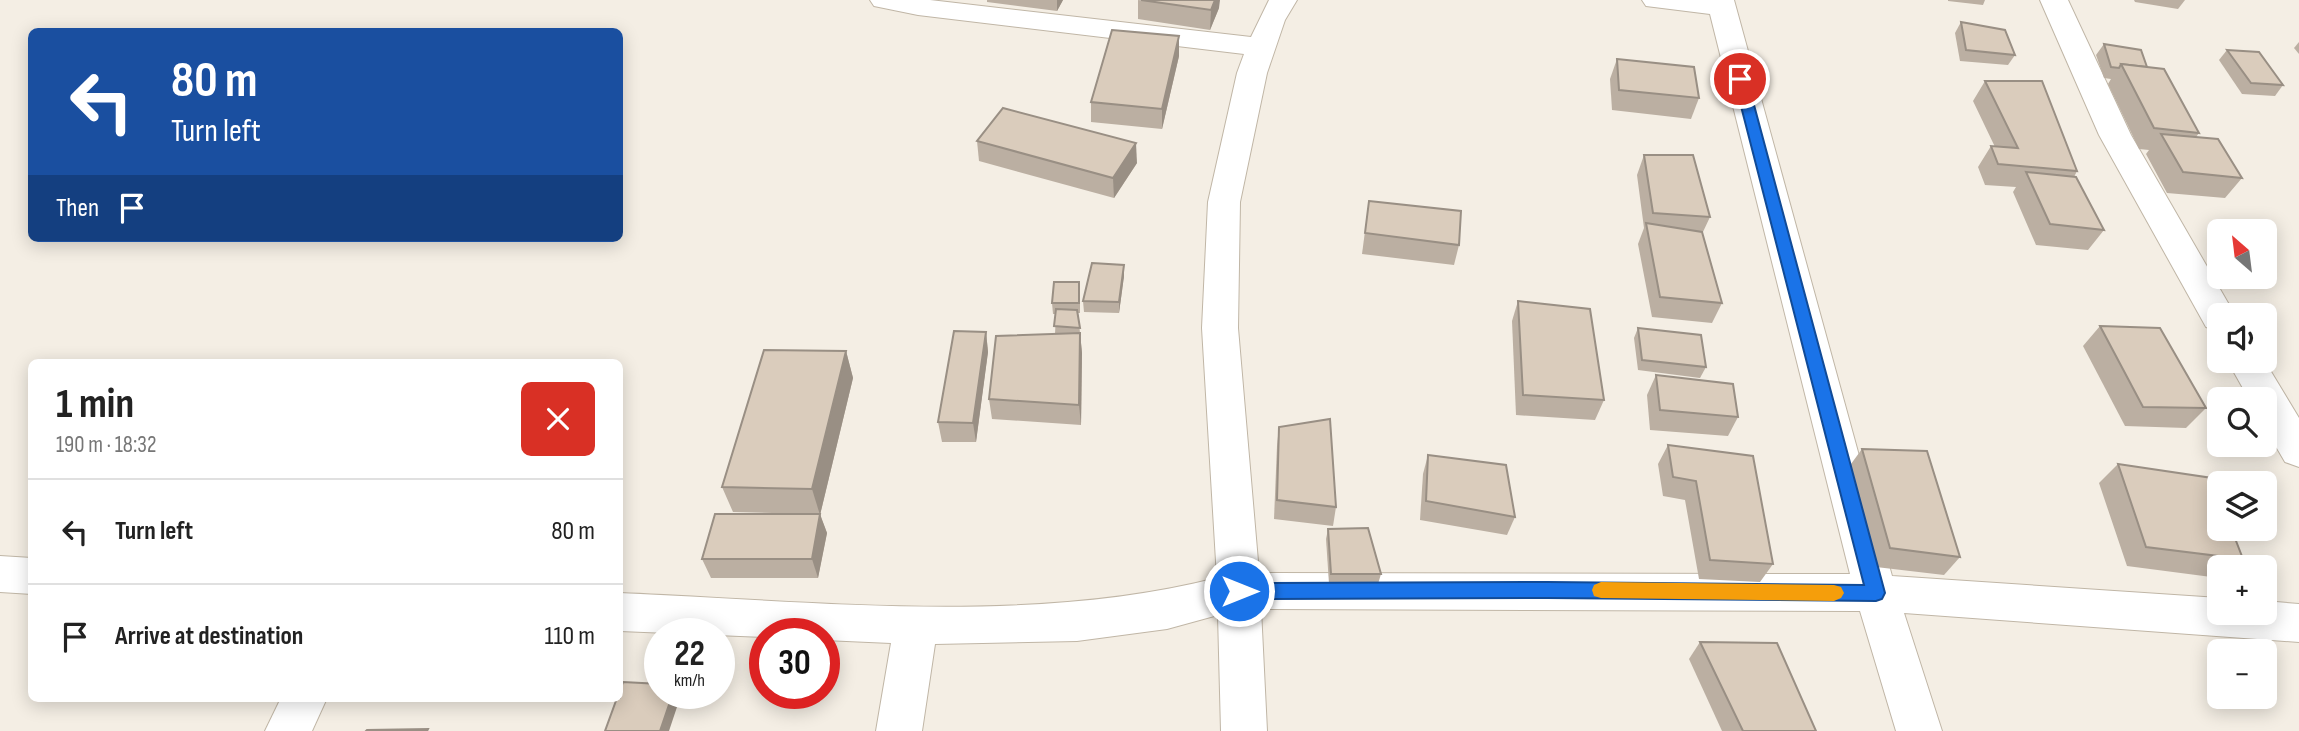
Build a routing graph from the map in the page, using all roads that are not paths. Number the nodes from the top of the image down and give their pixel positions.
1 (884, 0) edge
2 (1283, 0) edge
3 (1656, 0) edge
4 (2054, 0) edge
5 (1721, 3) edge
6 (1261, 47) junction
7 (2210, 303) edge
8 (2253, 373) edge
9 (2299, 451) edge
10 (1239, 591) junction
11 (1876, 593) junction
12 (623, 612) edge
13 (2299, 623) edge
14 (916, 625) junction
15 (303, 702) edge
16 (288, 731) edge
17 (899, 731) edge
18 (1244, 731) edge
19 (1919, 731) edge

1 - 6 street
2 - 6 street
3 - 5 street
4 - 7 street
5 - 11 street
6 - 10 street
8 - 9 street
10 - 11 street
10 - 14 street
10 - 18 street
11 - 13 street
11 - 19 street
12 - 14 street
14 - 17 street
15 - 16 street

